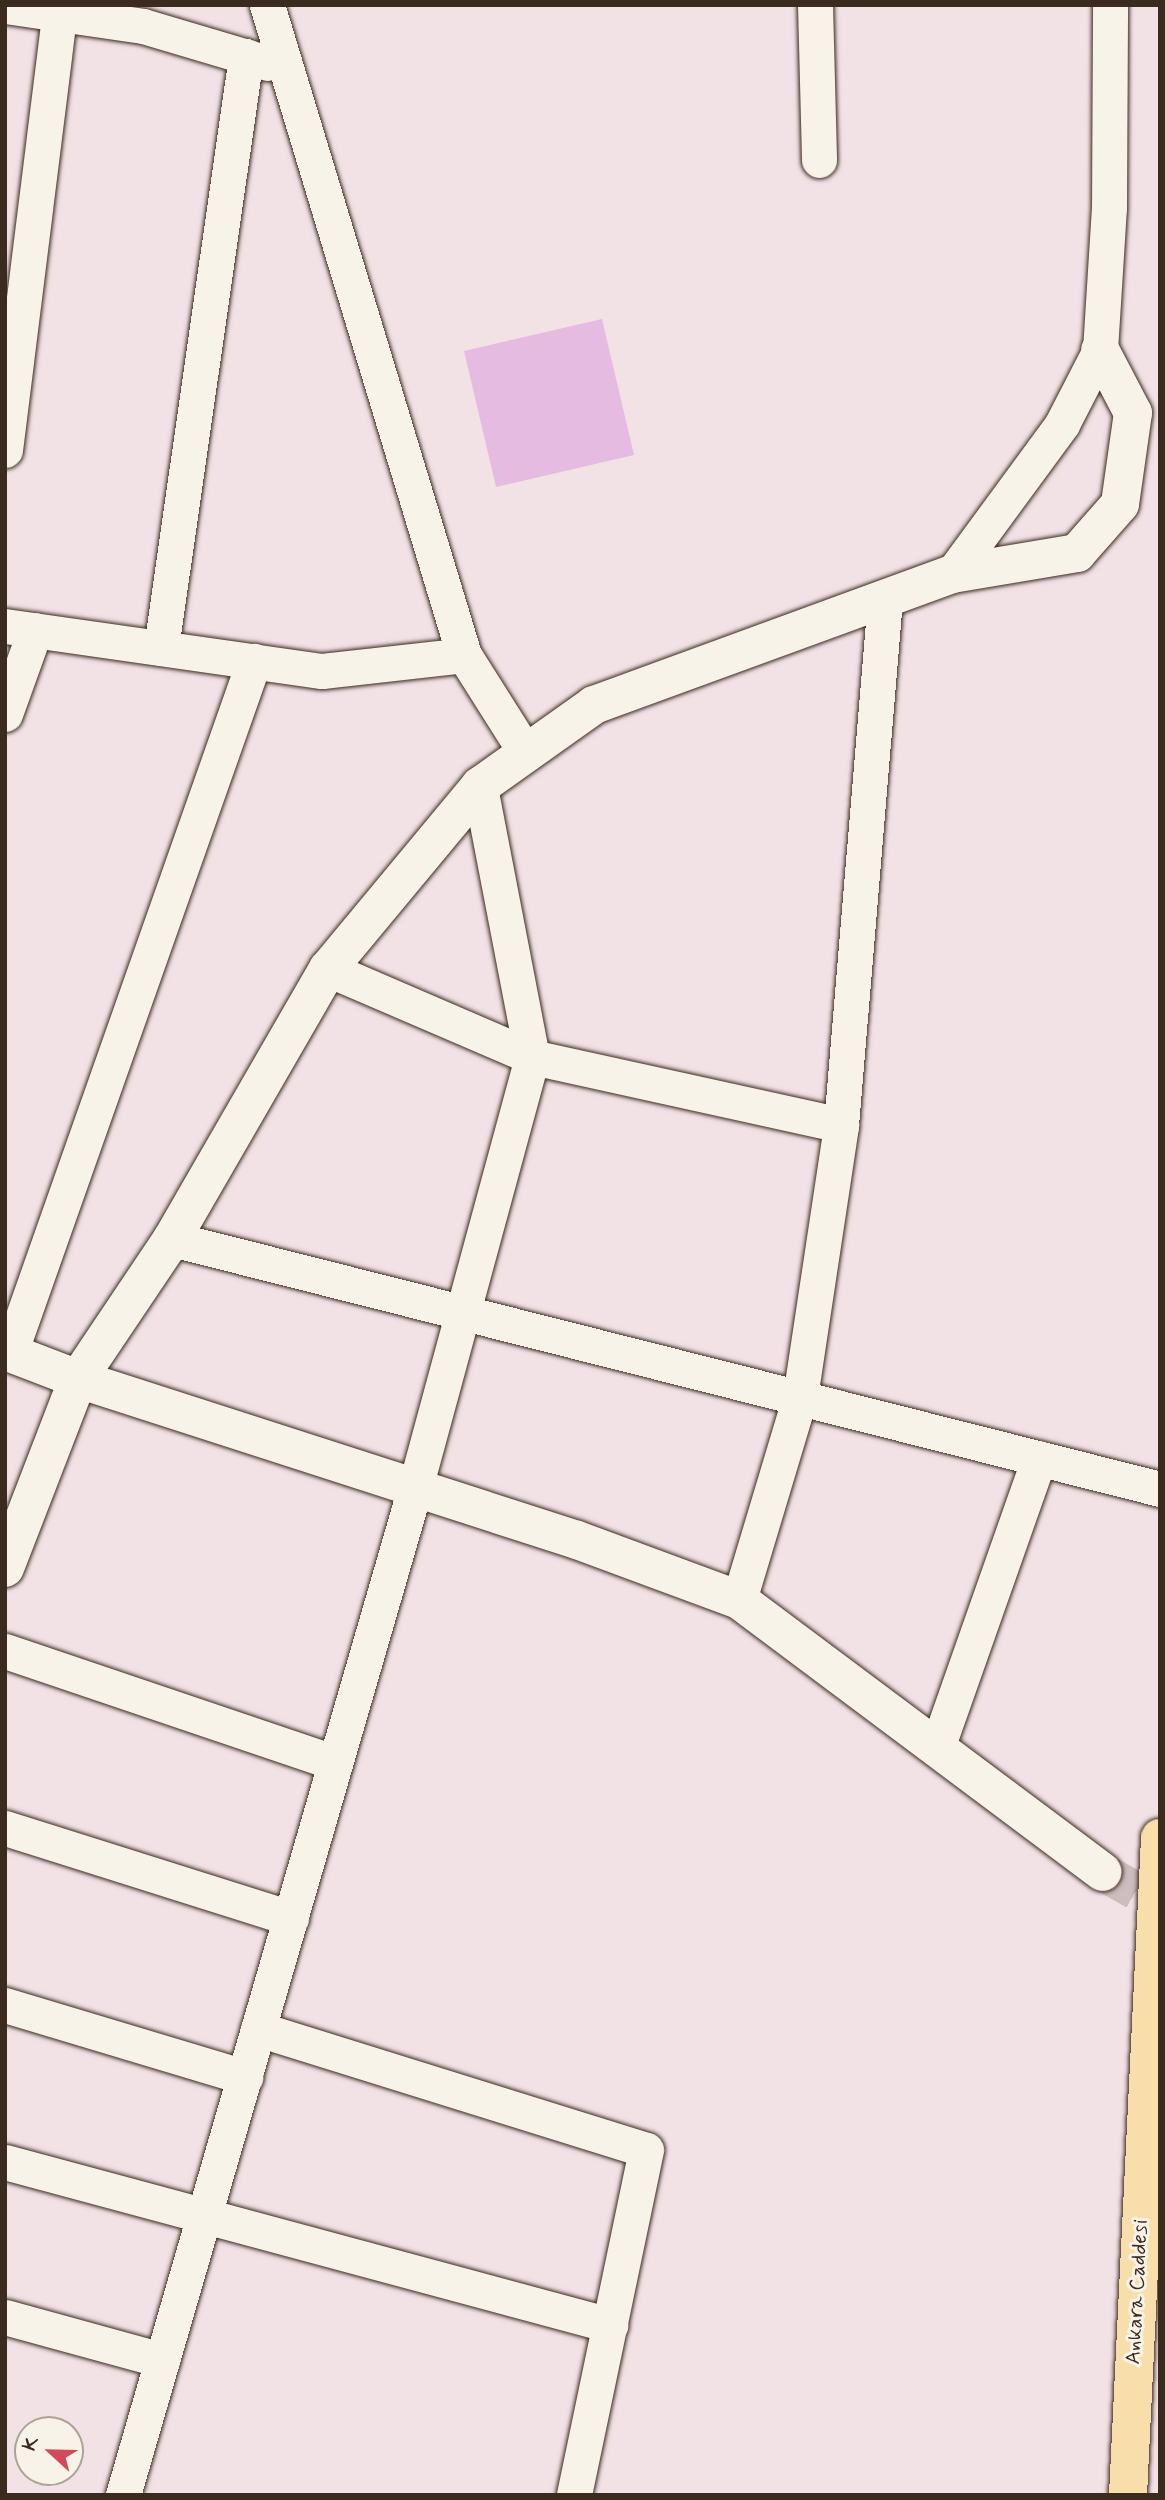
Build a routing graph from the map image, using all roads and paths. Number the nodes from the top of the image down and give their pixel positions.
1 (267, 5) edge
2 (815, 5) edge
3 (1110, 5) edge
4 (5, 6) edge
5 (59, 14) junction
6 (246, 57) junction
7 (287, 68) junction
8 (819, 160) dead end
9 (1100, 349) junction
10 (5, 450) edge
11 (952, 574) junction
12 (885, 599) junction
13 (20, 628) edge
14 (161, 648) junction
15 (464, 655) junction
16 (254, 661) junction
17 (5, 714) edge
18 (526, 753) junction
19 (480, 786) junction
20 (328, 969) junction
21 (532, 1057) junction
22 (841, 1125) junction
23 (172, 1239) junction
24 (463, 1312) junction
25 (8, 1352) edge
26 (78, 1379) junction
27 (800, 1398) junction
28 (1039, 1458) junction
29 (415, 1488) junction
30 (1160, 1489) edge
31 (5, 1568) edge
32 (739, 1600) junction
33 (5, 1651) edge
34 (937, 1748) junction
35 (335, 1763) junction
36 (5, 1828) edge
37 (1160, 1838) edge
38 (1103, 1872) tunnel mouth
39 (291, 1918) junction
40 (5, 2005) edge
41 (258, 2029) junction
42 (245, 2077) junction
43 (5, 2162) edge
44 (204, 2218) junction
45 (5, 2317) edge
46 (610, 2325) junction
47 (162, 2360) junction
48 (123, 2495) edge
49 (574, 2495) edge
50 (1128, 2495) edge

1 - 7 street
2 - 8 street
3 - 9 street
4 - 5 street
5 - 6 street
5 - 10 street
6 - 7 street
6 - 14 street
7 - 15 street
9 - 11 street
9 - 11 street
11 - 12 street
12 - 18 street
12 - 22 street
13 - 14 street
13 - 17 street
14 - 16 street
15 - 16 street
15 - 18 street
16 - 25 street
18 - 19 street
19 - 20 street
19 - 21 street
20 - 21 street
20 - 23 street
21 - 22 street
21 - 24 street
22 - 27 street
23 - 24 street
23 - 26 street
24 - 27 street
24 - 29 street
25 - 26 street
26 - 29 street
26 - 31 street
27 - 28 street
27 - 32 street
28 - 30 street
28 - 34 street
29 - 32 street
29 - 35 street
32 - 34 street
33 - 35 street
34 - 38 street
35 - 39 street
36 - 39 street
37 - 50 highway, Ankara Caddesi
39 - 41 street
40 - 42 street
41 - 42 street
41 - 46 street
42 - 44 street
43 - 44 street
44 - 46 street
44 - 47 street
45 - 47 street
46 - 49 street
47 - 48 street

